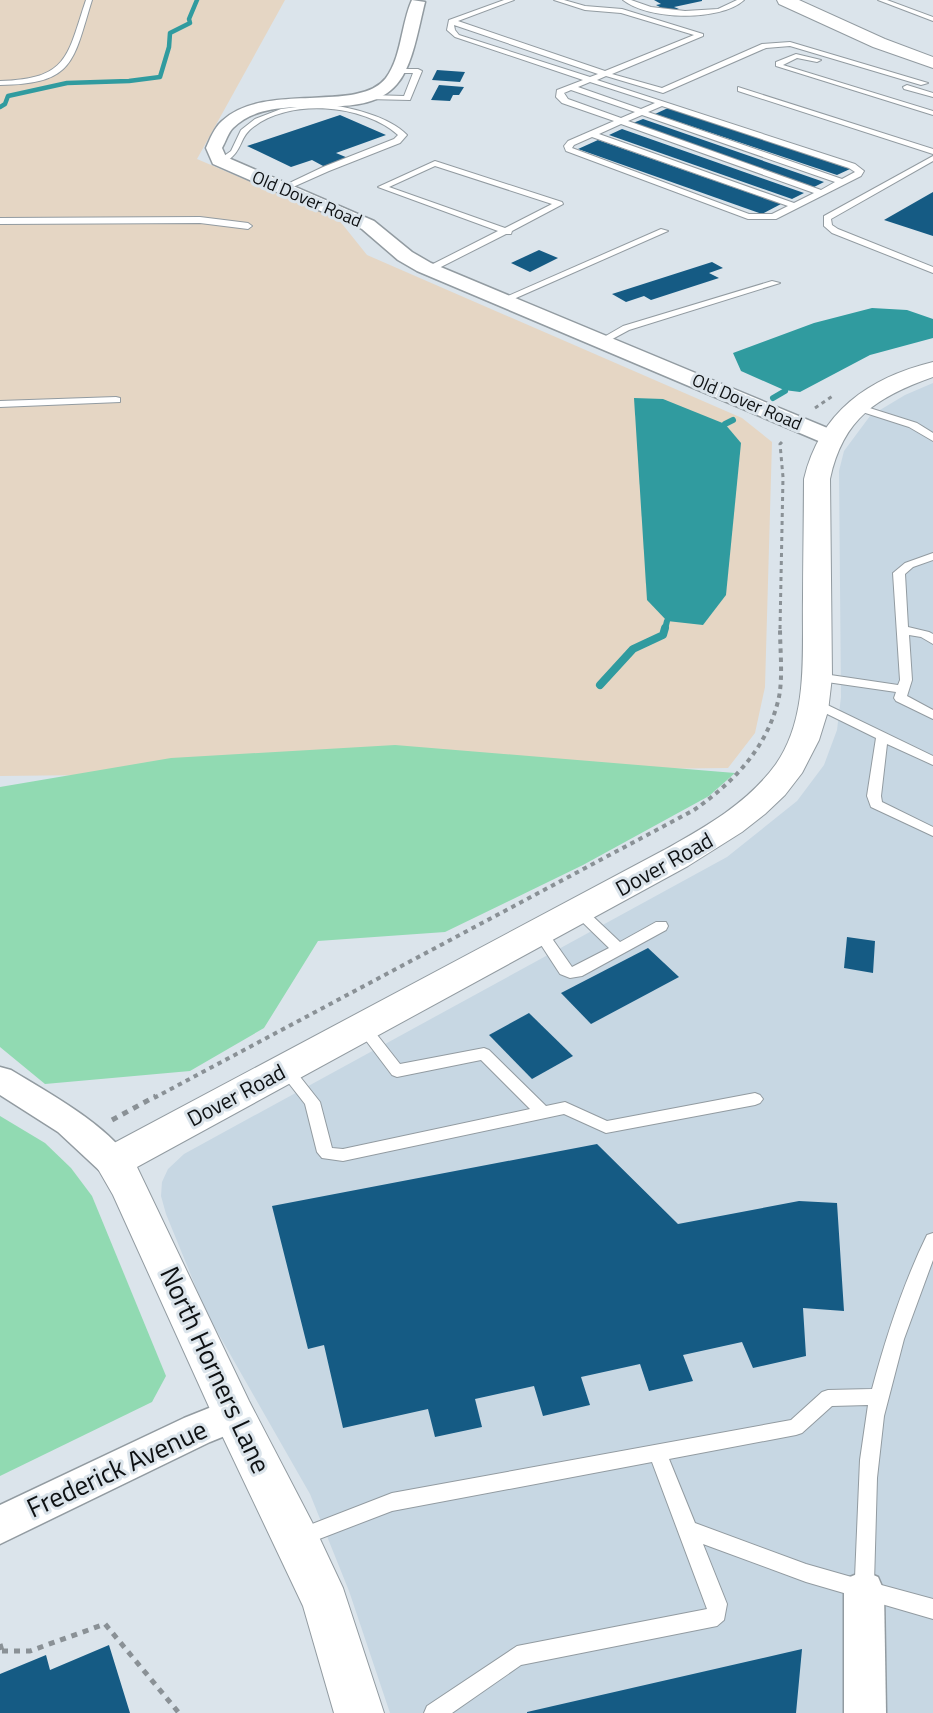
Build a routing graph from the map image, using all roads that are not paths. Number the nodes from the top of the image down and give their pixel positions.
1 (89, 0) edge
2 (511, 0) edge
3 (557, 0) edge
4 (626, 0) edge
5 (741, 0) edge
6 (785, 0) edge
7 (882, 0) edge
8 (418, 2) dead end
9 (933, 19) edge
10 (451, 21) junction
11 (933, 63) edge
12 (606, 74) junction
13 (933, 78) edge
14 (591, 80) junction
15 (0, 83) edge
16 (924, 83) junction
17 (570, 87) junction
18 (741, 89) dead end
19 (913, 89) junction
20 (933, 95) edge
21 (892, 100) junction
22 (662, 104) junction
23 (640, 113) junction
24 (933, 113) edge
25 (620, 122) junction
26 (592, 134) junction
27 (933, 152) edge
28 (933, 158) edge
29 (221, 161) junction
30 (843, 182) junction
31 (284, 189) junction
32 (822, 193) junction
33 (795, 206) junction
34 (0, 221) edge
35 (248, 226) dead end
36 (664, 231) dead end
37 (508, 232) junction
38 (430, 269) junction
39 (933, 270) edge
40 (775, 283) dead end
41 (504, 300) junction
42 (602, 341) junction
43 (933, 369) edge
44 (116, 400) dead end
45 (847, 400) junction
46 (0, 404) edge
47 (815, 431) junction
48 (933, 438) edge
49 (933, 556) edge
50 (903, 630) junction
51 (933, 640) edge
52 (903, 689) junction
53 (816, 690) junction
54 (933, 715) edge
55 (882, 737) junction
56 (933, 762) edge
57 (933, 832) edge
58 (579, 911) junction
59 (661, 926) dead end
60 (539, 931) junction
61 (618, 948) junction
62 (362, 1026) junction
63 (285, 1068) junction
64 (0, 1078) edge
65 (755, 1099) dead end
66 (542, 1112) junction
67 (113, 1162) junction
68 (933, 1240) edge
69 (880, 1397) junction
70 (234, 1415) junction
71 (658, 1453) junction
72 (0, 1525) edge
73 (686, 1529) junction
74 (296, 1538) junction
75 (864, 1591) junction
76 (933, 1609) edge
77 (359, 1713) edge
78 (434, 1713) edge
79 (865, 1713) edge

1 - 15 lane
2 - 10 lane
3 - 12 lane
4 - 5 lane
6 - 11 street
7 - 9 lane
8 - 29 street
10 - 12 lane
10 - 14 lane
12 - 14 lane
12 - 16 lane
13 - 16 lane
14 - 17 lane
14 - 22 lane
16 - 19 lane
17 - 23 lane
17 - 25 lane
18 - 27 lane
19 - 20 lane
19 - 21 lane
19 - 21 lane
21 - 24 lane
22 - 23 lane
22 - 30 lane
23 - 25 lane
23 - 30 lane
25 - 26 lane
25 - 32 lane
26 - 33 lane
26 - 33 lane
28 - 39 lane
29 - 31 street, Old Dover Road
29 - 31 lane
30 - 32 lane
31 - 38 street, Old Dover Road
32 - 33 lane
34 - 35 lane
36 - 41 lane
37 - 37 lane
37 - 38 lane
38 - 41 street, Old Dover Road
40 - 42 lane
41 - 42 street, Old Dover Road
42 - 47 street, Old Dover Road
43 - 45 street, Dover Road
44 - 46 lane
45 - 47 street, Dover Road
45 - 48 lane
47 - 53 street, Dover Road
49 - 50 lane
50 - 51 lane
50 - 52 lane
52 - 53 lane
52 - 54 lane
53 - 55 lane
53 - 58 street, Dover Road
55 - 56 lane
55 - 57 lane
58 - 60 street, Dover Road
58 - 61 lane
59 - 61 lane
60 - 61 lane
60 - 62 street, Dover Road
62 - 63 street, Dover Road
62 - 66 lane
63 - 66 lane
63 - 67 street, Dover Road
64 - 67 street, North Horners Lane
65 - 66 lane
67 - 70 street, North Horners Lane
68 - 69 lane
69 - 71 lane
69 - 75 lane
70 - 72 street, Frederick Avenue
70 - 74 street, North Horners Lane
71 - 73 lane
71 - 74 lane
73 - 75 lane
73 - 78 lane
74 - 77 street, North Horners Lane
75 - 76 lane
75 - 79 street

